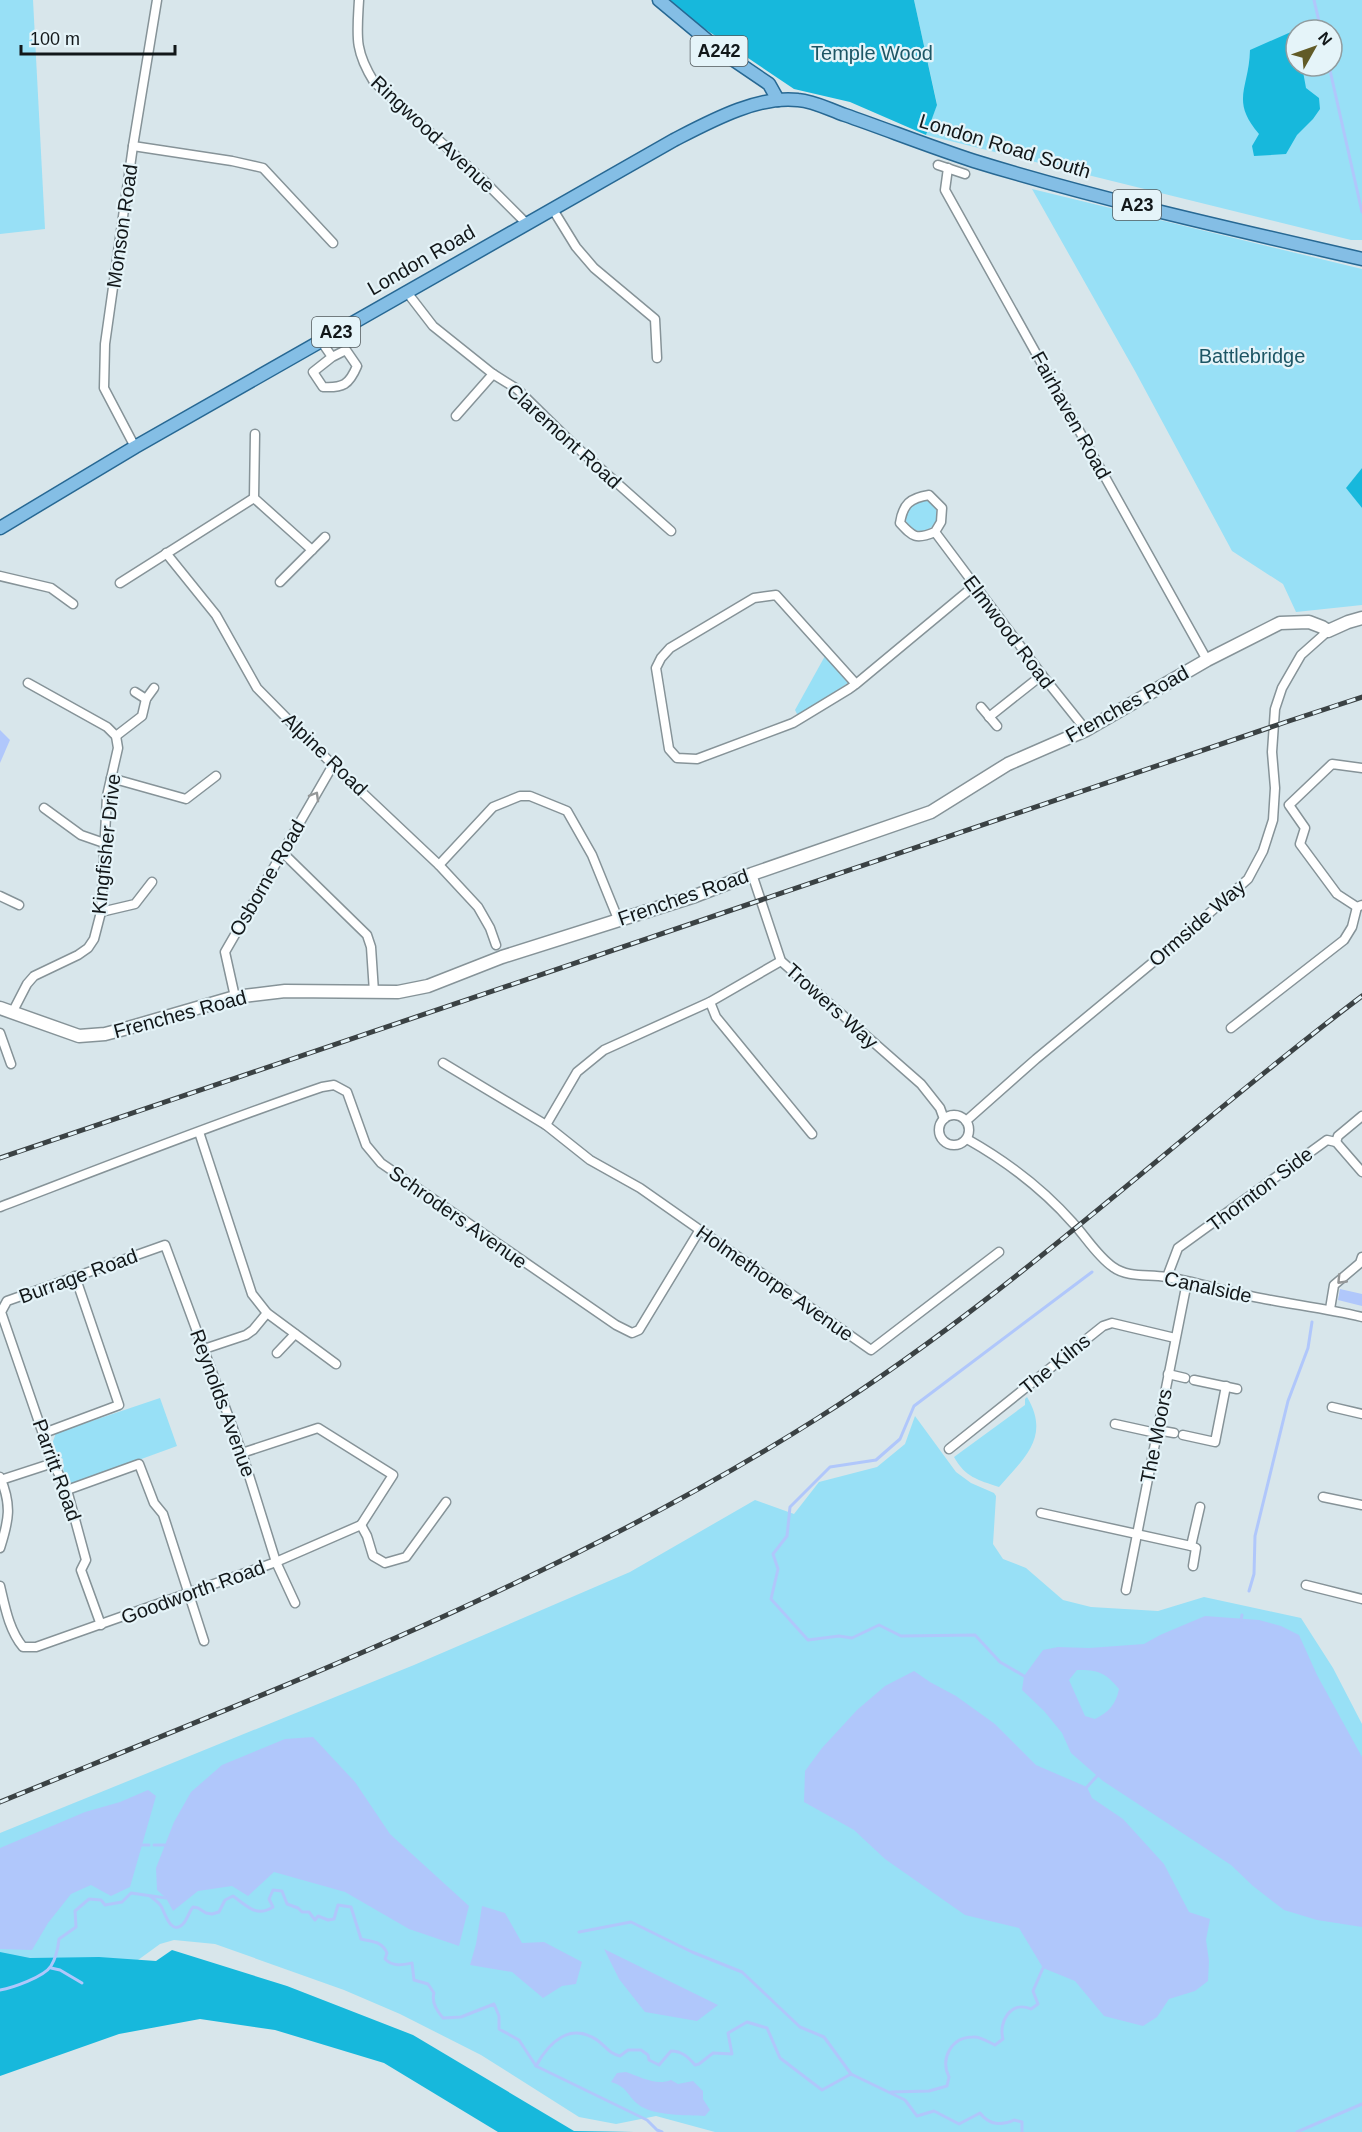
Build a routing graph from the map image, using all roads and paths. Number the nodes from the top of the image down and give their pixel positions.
1 (157, 0) edge
2 (359, 0) edge
3 (659, 0) edge
4 (778, 100) junction
5 (134, 146) junction
6 (938, 165) dead end
7 (948, 168) junction
8 (964, 174) dead end
9 (552, 208) junction
10 (526, 224) junction
11 (333, 243) dead end
12 (1362, 259) edge
13 (406, 291) junction
14 (321, 341) junction
15 (332, 357) junction
16 (657, 358) dead end
17 (493, 374) junction
18 (456, 416) dead end
19 (255, 434) dead end
20 (135, 447) junction
21 (254, 498) junction
22 (0, 528) edge
23 (671, 531) dead end
24 (934, 532) junction
25 (326, 537) dead end
26 (312, 550) junction
27 (166, 553) junction
28 (0, 576) edge
29 (279, 582) dead end
30 (120, 583) dead end
31 (974, 586) junction
32 (73, 604) dead end
33 (1362, 618) edge
34 (1328, 631) junction
35 (1208, 660) junction
36 (1042, 675) junction
37 (28, 683) dead end
38 (856, 684) junction
39 (154, 688) dead end
40 (135, 692) dead end
41 (146, 699) junction
42 (981, 707) dead end
43 (990, 717) junction
44 (997, 726) dead end
45 (1086, 730) junction
46 (116, 736) junction
47 (333, 765) junction
48 (1362, 768) edge
49 (216, 776) dead end
50 (111, 778) junction
51 (44, 808) dead end
52 (104, 843) junction
53 (282, 852) junction
54 (439, 865) junction
55 (752, 874) junction
56 (152, 882) dead end
57 (0, 896) edge
58 (19, 905) dead end
59 (1359, 906) edge
60 (101, 912) junction
61 (618, 920) junction
62 (496, 945) dead end
63 (781, 961) junction
64 (374, 992) junction
65 (235, 997) junction
66 (710, 1002) junction
67 (3, 1010) edge
68 (1231, 1028) dead end
69 (0, 1033) edge
70 (443, 1063) dead end
71 (11, 1064) dead end
72 (1362, 1116) edge
73 (944, 1119) junction
74 (966, 1121) junction
75 (546, 1125) junction
76 (199, 1132) junction
77 (812, 1134) dead end
78 (967, 1139) junction
79 (1336, 1142) junction
80 (1362, 1172) edge
81 (0, 1207) edge
82 (1073, 1223) joint
83 (699, 1231) junction
84 (165, 1245) joint
85 (999, 1252) dead end
86 (1362, 1257) edge
87 (75, 1276) junction
88 (1167, 1277) junction
89 (1188, 1282) junction
90 (1330, 1309) junction
91 (267, 1313) junction
92 (1, 1316) edge
93 (1362, 1317) edge
94 (295, 1334) junction
95 (1175, 1338) junction
96 (204, 1349) junction
97 (277, 1353) dead end
98 (336, 1364) dead end
99 (1168, 1374) junction
100 (1226, 1386) junction
101 (1237, 1389) dead end
102 (1332, 1407) dead end
103 (1362, 1414) edge
104 (1115, 1424) dead end
105 (1157, 1432) junction
106 (44, 1433) junction
107 (949, 1449) dead end
108 (242, 1453) junction
109 (53, 1463) junction
110 (1, 1479) edge
111 (67, 1490) junction
112 (1323, 1497) dead end
113 (446, 1502) dead end
114 (1362, 1505) edge
115 (1200, 1507) dead end
116 (1041, 1513) dead end
117 (361, 1525) junction
118 (1137, 1533) junction
119 (1191, 1546) junction
120 (0, 1548) edge
121 (276, 1562) junction
122 (1193, 1566) dead end
123 (1306, 1585) dead end
124 (0, 1586) edge
125 (1126, 1590) dead end
126 (189, 1593) junction
127 (1362, 1599) edge
128 (295, 1603) dead end
129 (101, 1625) junction
130 (204, 1641) dead end

1 - 5 street, Monson Road
2 - 10 street, Ringwood Avenue
3 - 4 main road, A242
4 - 9 main road, London Road / A23
4 - 12 main road, London Road South / A23
5 - 11 street
5 - 20 street, Monson Road
6 - 7 street
7 - 8 street
7 - 35 street, Fairhaven Road
9 - 10 main road, London Road / A23
9 - 16 street
10 - 13 main road, London Road / A23
13 - 14 main road, London Road / A23
13 - 17 street, Claremont Road
14 - 15 street
14 - 20 main road, London Road / A23
15 - 15 street
17 - 18 street
17 - 23 street, Claremont Road
19 - 21 street
20 - 22 main road, London Road / A23
21 - 26 street
21 - 27 street
24 - 24 street
24 - 31 street, Elmwood Road
25 - 26 street
26 - 29 street
27 - 30 street
27 - 47 street, Alpine Road
28 - 32 street
31 - 36 street, Elmwood Road
31 - 38 street
33 - 34 street, Ormside Way
34 - 35 street, Frenches Road
34 - 74 street, Ormside Way
35 - 45 street, Frenches Road
36 - 43 street
36 - 45 street, Elmwood Road
37 - 46 street
38 - 38 street
39 - 41 street
40 - 41 street
41 - 46 street
42 - 43 street
43 - 44 street
45 - 55 street, Frenches Road
46 - 50 street, Kingfisher Drive
53 -> 47 street, Osborne Road
47 - 54 street, Alpine Road
48 - 59 street
49 - 50 street
50 - 52 street, Kingfisher Drive
51 - 52 street
52 - 60 street, Kingfisher Drive
53 - 64 street
53 - 65 street, Osborne Road
54 - 61 street
54 - 62 street, Alpine Road
55 - 61 street, Frenches Road
55 - 63 street, Trowers Way
56 - 60 street
57 - 58 street
59 - 68 street
60 - 67 street, Kingfisher Drive
61 - 64 street, Frenches Road
63 - 66 street
63 - 73 street, Trowers Way
64 - 65 street, Frenches Road
65 - 67 street, Frenches Road
66 - 75 street
66 - 77 street
69 - 71 street
70 - 75 street, Holmethorpe Avenue
72 - 79 street
73 - 74 street
73 - 78 street, Trowers Way
74 - 78 street
75 - 83 street, Holmethorpe Avenue
76 - 81 street
76 - 83 street, Schroders Avenue
76 - 91 street
78 - 82 street, Trowers Way
79 - 80 street, Thornton Side
79 - 88 street, Thornton Side
82 - 88 street, Canalside
83 - 85 street, Holmethorpe Avenue
84 - 87 street, Burrage Road
84 - 96 street, Reynolds Avenue
86 -> 90 street
87 - 92 street, Burrage Road
87 - 106 street
88 - 89 street, Canalside
89 - 90 street, Canalside
89 - 95 street, The Moors
90 - 93 street, Canalside
91 - 94 street
91 - 96 street
92 - 106 street, Parritt Road
94 - 97 street
94 - 98 street
95 - 99 street, The Moors
95 - 107 street, The Kilns
96 - 108 street, Reynolds Avenue
99 - 100 street
99 - 105 street, The Moors
100 - 101 street
100 - 105 street
102 - 103 street
104 - 105 street
105 - 118 street, The Moors
106 - 109 street, Parritt Road
108 - 117 street
108 - 121 street, Reynolds Avenue
109 - 110 street
109 - 111 street, Parritt Road
110 - 120 street
111 - 126 street
111 - 129 street, Parritt Road
112 - 114 street
113 - 117 street
115 - 119 street
116 - 118 street
117 - 121 street, Goodworth Road
118 - 119 street
118 - 125 street, The Moors
119 - 122 street
121 - 126 street, Goodworth Road
121 - 128 street, Reynolds Avenue
123 - 127 street
124 - 129 street, Goodworth Road
126 - 129 street, Goodworth Road
126 - 130 street

